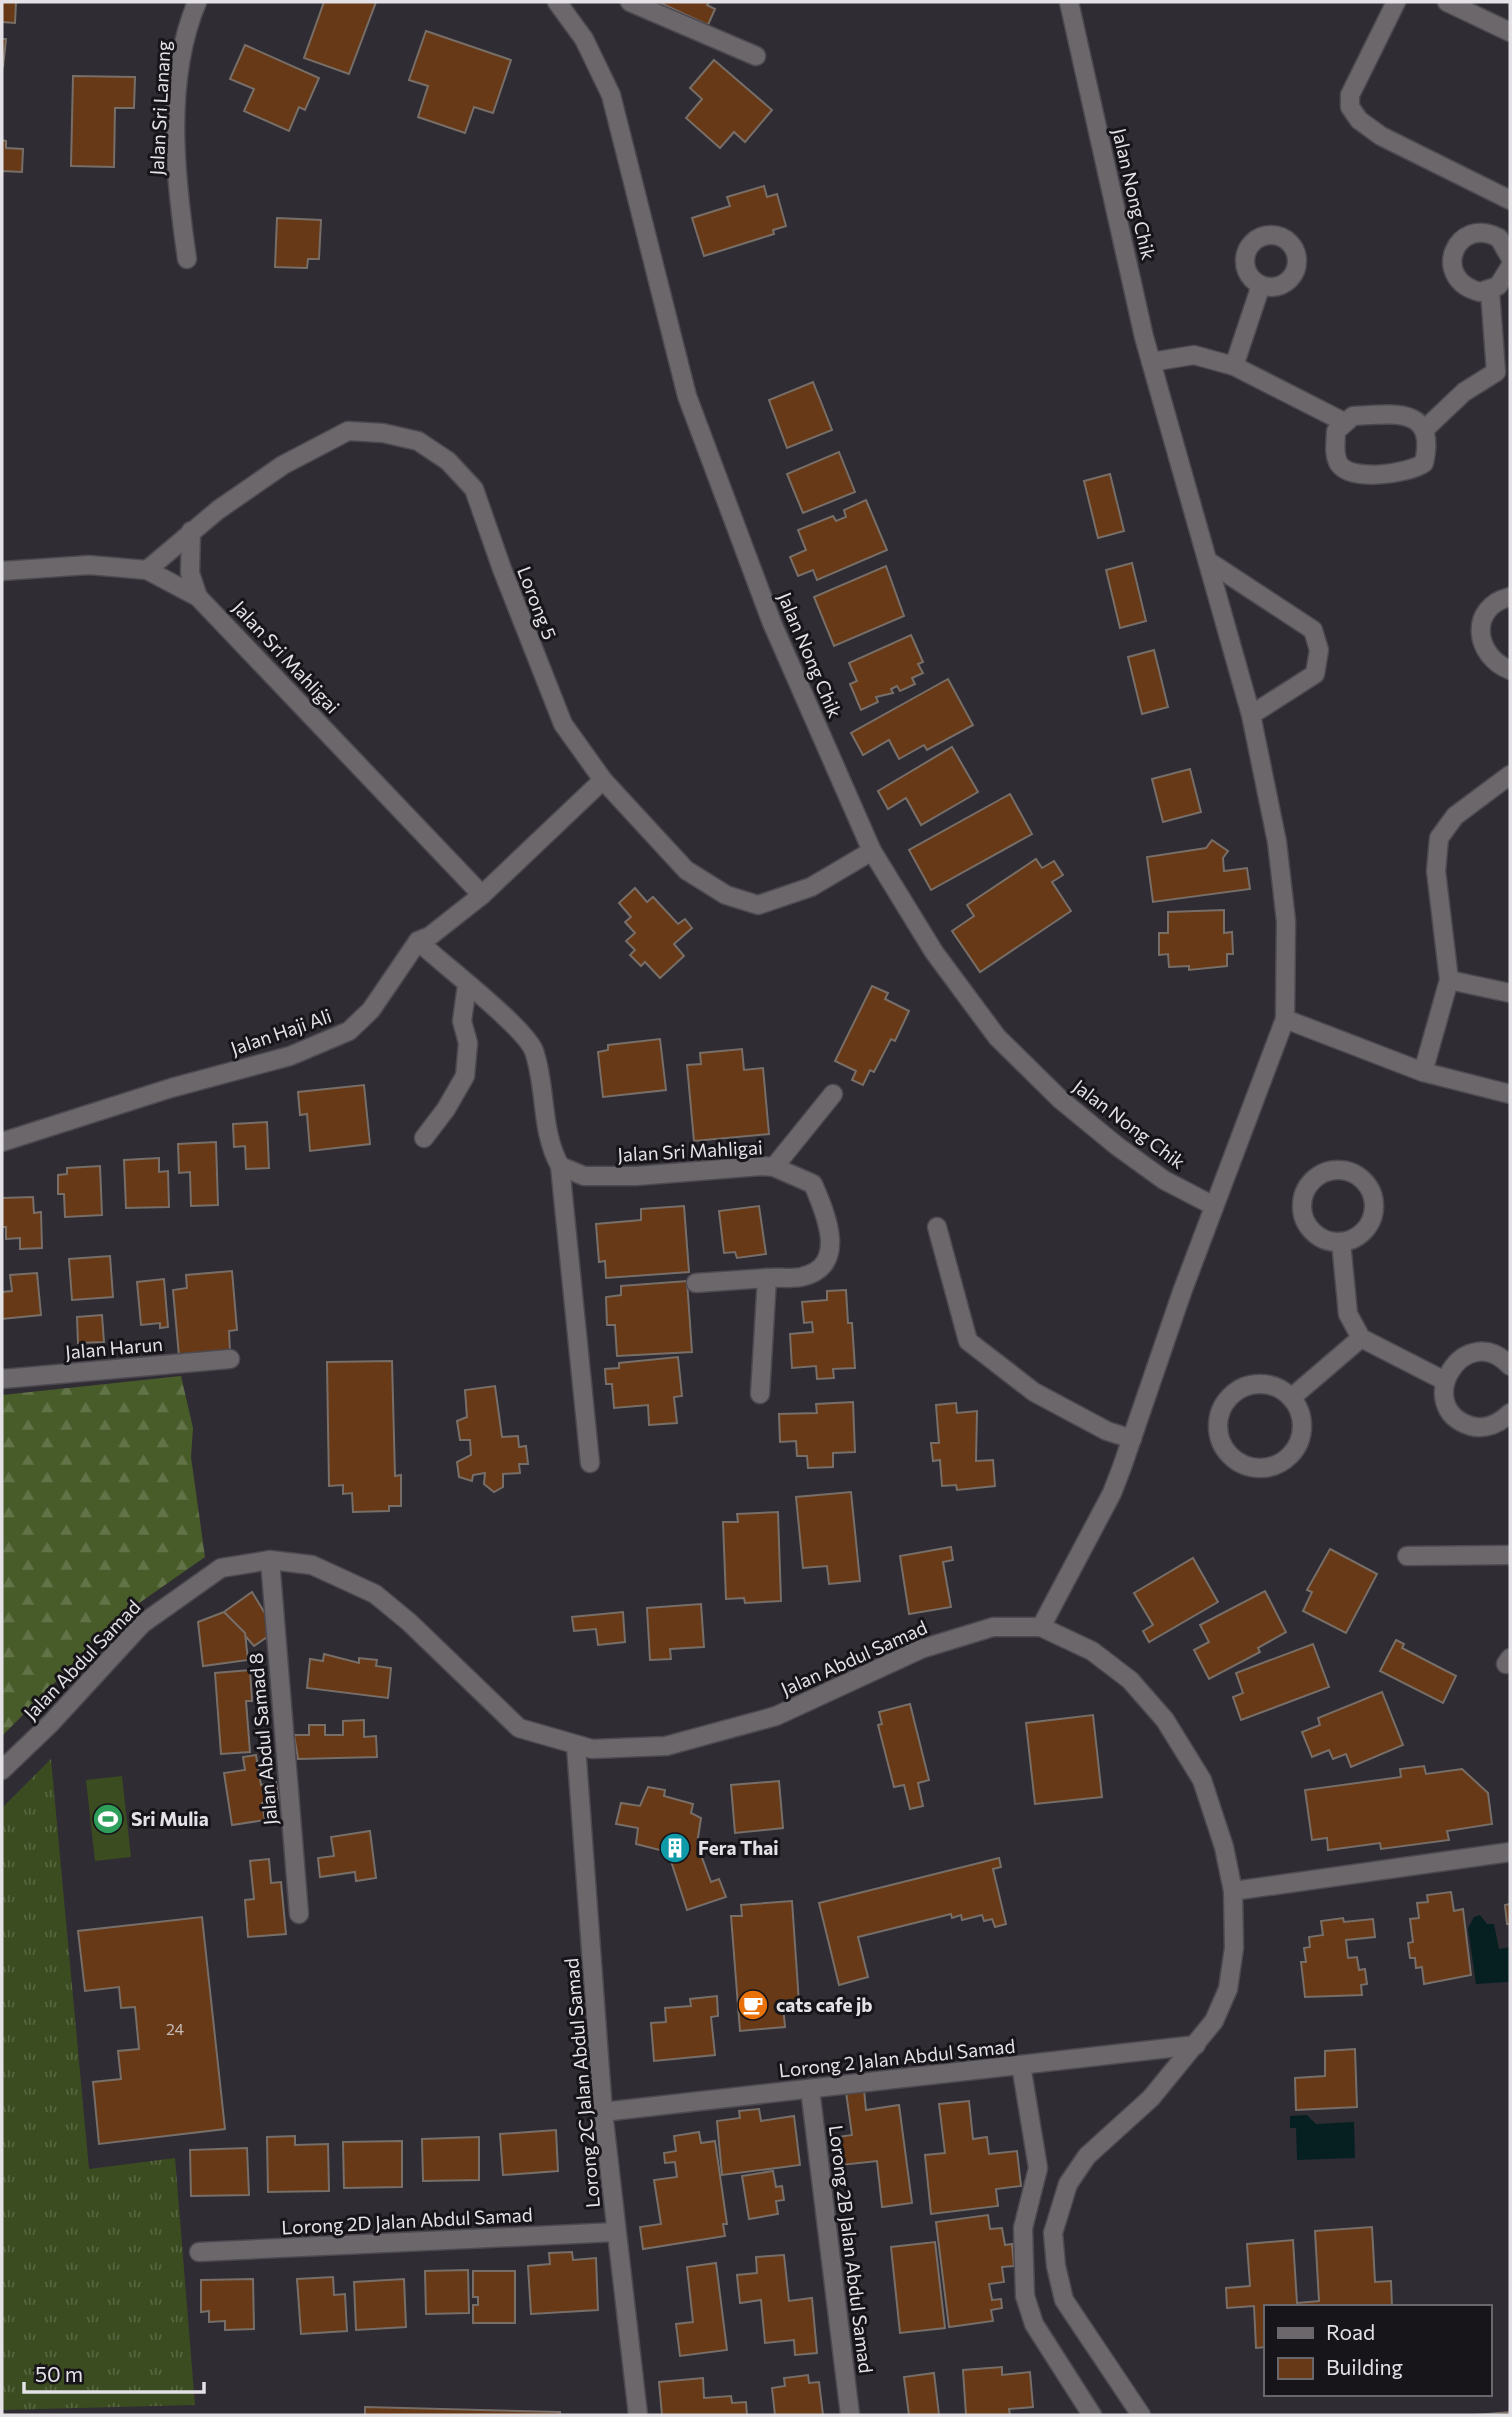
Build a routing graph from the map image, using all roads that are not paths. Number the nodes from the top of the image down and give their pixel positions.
1 (197, 2) edge
2 (557, 2) edge
3 (630, 2) edge
4 (1069, 2) edge
5 (1447, 2) edge
6 (1397, 3) edge
7 (1510, 32) edge
8 (756, 56) dead end
9 (1510, 200) edge
10 (1510, 257) edge
11 (187, 259) dead end
12 (1510, 267) edge
13 (1261, 285) dead end
14 (1490, 291) junction
15 (1151, 362) junction
16 (1234, 366) junction
17 (1503, 375) edge
18 (1344, 422) junction
19 (1425, 429) junction
20 (191, 531) junction
21 (1211, 563) junction
22 (147, 570) junction
23 (2, 571) edge
24 (198, 597) junction
25 (1510, 597) edge
26 (1510, 670) edge
27 (1251, 715) junction
28 (1510, 775) edge
29 (603, 780) junction
30 (872, 851) junction
31 (482, 895) junction
32 (418, 941) junction
33 (1449, 981) junction
34 (467, 985) junction
35 (1510, 993) edge
36 (1285, 1019) junction
37 (1423, 1072) junction
38 (833, 1094) dead end
39 (1510, 1094) edge
40 (424, 1138) dead end
41 (2, 1142) edge
42 (560, 1166) junction
43 (774, 1167) junction
44 (1214, 1206) junction
45 (937, 1227) dead end
46 (1341, 1242) junction
47 (767, 1278) junction
48 (696, 1283) dead end
49 (1361, 1338) junction
50 (230, 1359) dead end
51 (1510, 1366) edge
52 (2, 1379) edge
53 (1445, 1381) junction
54 (760, 1394) dead end
55 (1291, 1398) junction
56 (1510, 1413) edge
57 (1132, 1439) junction
58 (590, 1463) dead end
59 (1510, 1555) edge
60 (1406, 1556) dead end
61 (270, 1560) junction
62 (1041, 1627) junction
63 (576, 1746) junction
64 (2, 1770) edge
65 (1510, 1852) edge
66 (1233, 1891) junction
67 (299, 1914) dead end
68 (1196, 2045) junction
69 (1021, 2065) junction
70 (810, 2089) junction
71 (603, 2112) junction
72 (616, 2232) junction
73 (199, 2252) dead end
74 (638, 2415) edge
75 (850, 2415) edge
76 (1092, 2415) edge
77 (1141, 2415) edge

1 - 11 street, Jalan Sri Lanang
2 - 30 street, Jalan Nong Chik
3 - 8 street
4 - 15 street, Jalan Nong Chik
5 - 7 street
6 - 9 street
10 - 14 street
12 - 14 street
13 - 16 street
14 - 17 street
15 - 16 street
15 - 21 street, Jalan Nong Chik
16 - 18 street
17 - 19 street
18 - 19 street
18 - 19 street
20 - 22 street, Lorong 5
20 - 24 street
20 - 29 street, Lorong 5
21 - 27 street, Jalan Nong Chik
21 - 27 street
22 - 23 street, Jalan Sri Mahligai
22 - 24 street, Jalan Sri Mahligai
24 - 31 street, Jalan Sri Mahligai
25 - 26 street
27 - 36 street, Jalan Nong Chik
28 - 33 street
29 - 30 street, Lorong 5
29 - 31 street, Jalan Haji Ali
30 - 44 street, Jalan Nong Chik
31 - 32 street, Jalan Haji Ali
32 - 34 street
32 - 41 street, Jalan Haji Ali
33 - 35 street
33 - 37 street
34 - 40 street
34 - 42 street
36 - 37 street
36 - 44 street, Jalan Nong Chik
37 - 39 street
38 - 43 street
42 - 43 street, Jalan Sri Mahligai
42 - 58 street
43 - 47 street, Jalan Sri Mahligai
44 - 57 street, Jalan Nong Chik
45 - 57 street
46 - 46 street
46 - 49 street
47 - 48 street
47 - 54 street
49 - 53 street
49 - 55 street
50 - 52 street, Jalan Harun
51 - 53 street
53 - 56 street
55 - 55 street
57 - 62 street, Jalan Nong Chik
59 - 60 street
61 - 63 street, Jalan Abdul Samad
61 - 64 street, Jalan Abdul Samad
61 - 67 street, Jalan Abdul Samad 8
62 - 63 street, Jalan Abdul Samad
62 - 66 street, Jalan Abdul Samad
63 - 71 street, Lorong 2C Jalan Abdul Samad
65 - 66 street
66 - 68 street, Jalan Abdul Samad
68 - 69 street, Lorong 2 Jalan Abdul Samad
68 - 77 street, Jalan Abdul Samad
69 - 70 street, Lorong 2 Jalan Abdul Samad
69 - 76 street
70 - 71 street, Lorong 2 Jalan Abdul Samad
70 - 75 street, Lorong 2B Jalan Abdul Samad
71 - 72 street, Lorong 2C Jalan Abdul Samad
72 - 73 street, Lorong 2D Jalan Abdul Samad
72 - 74 street, Lorong 2C Jalan Abdul Samad

